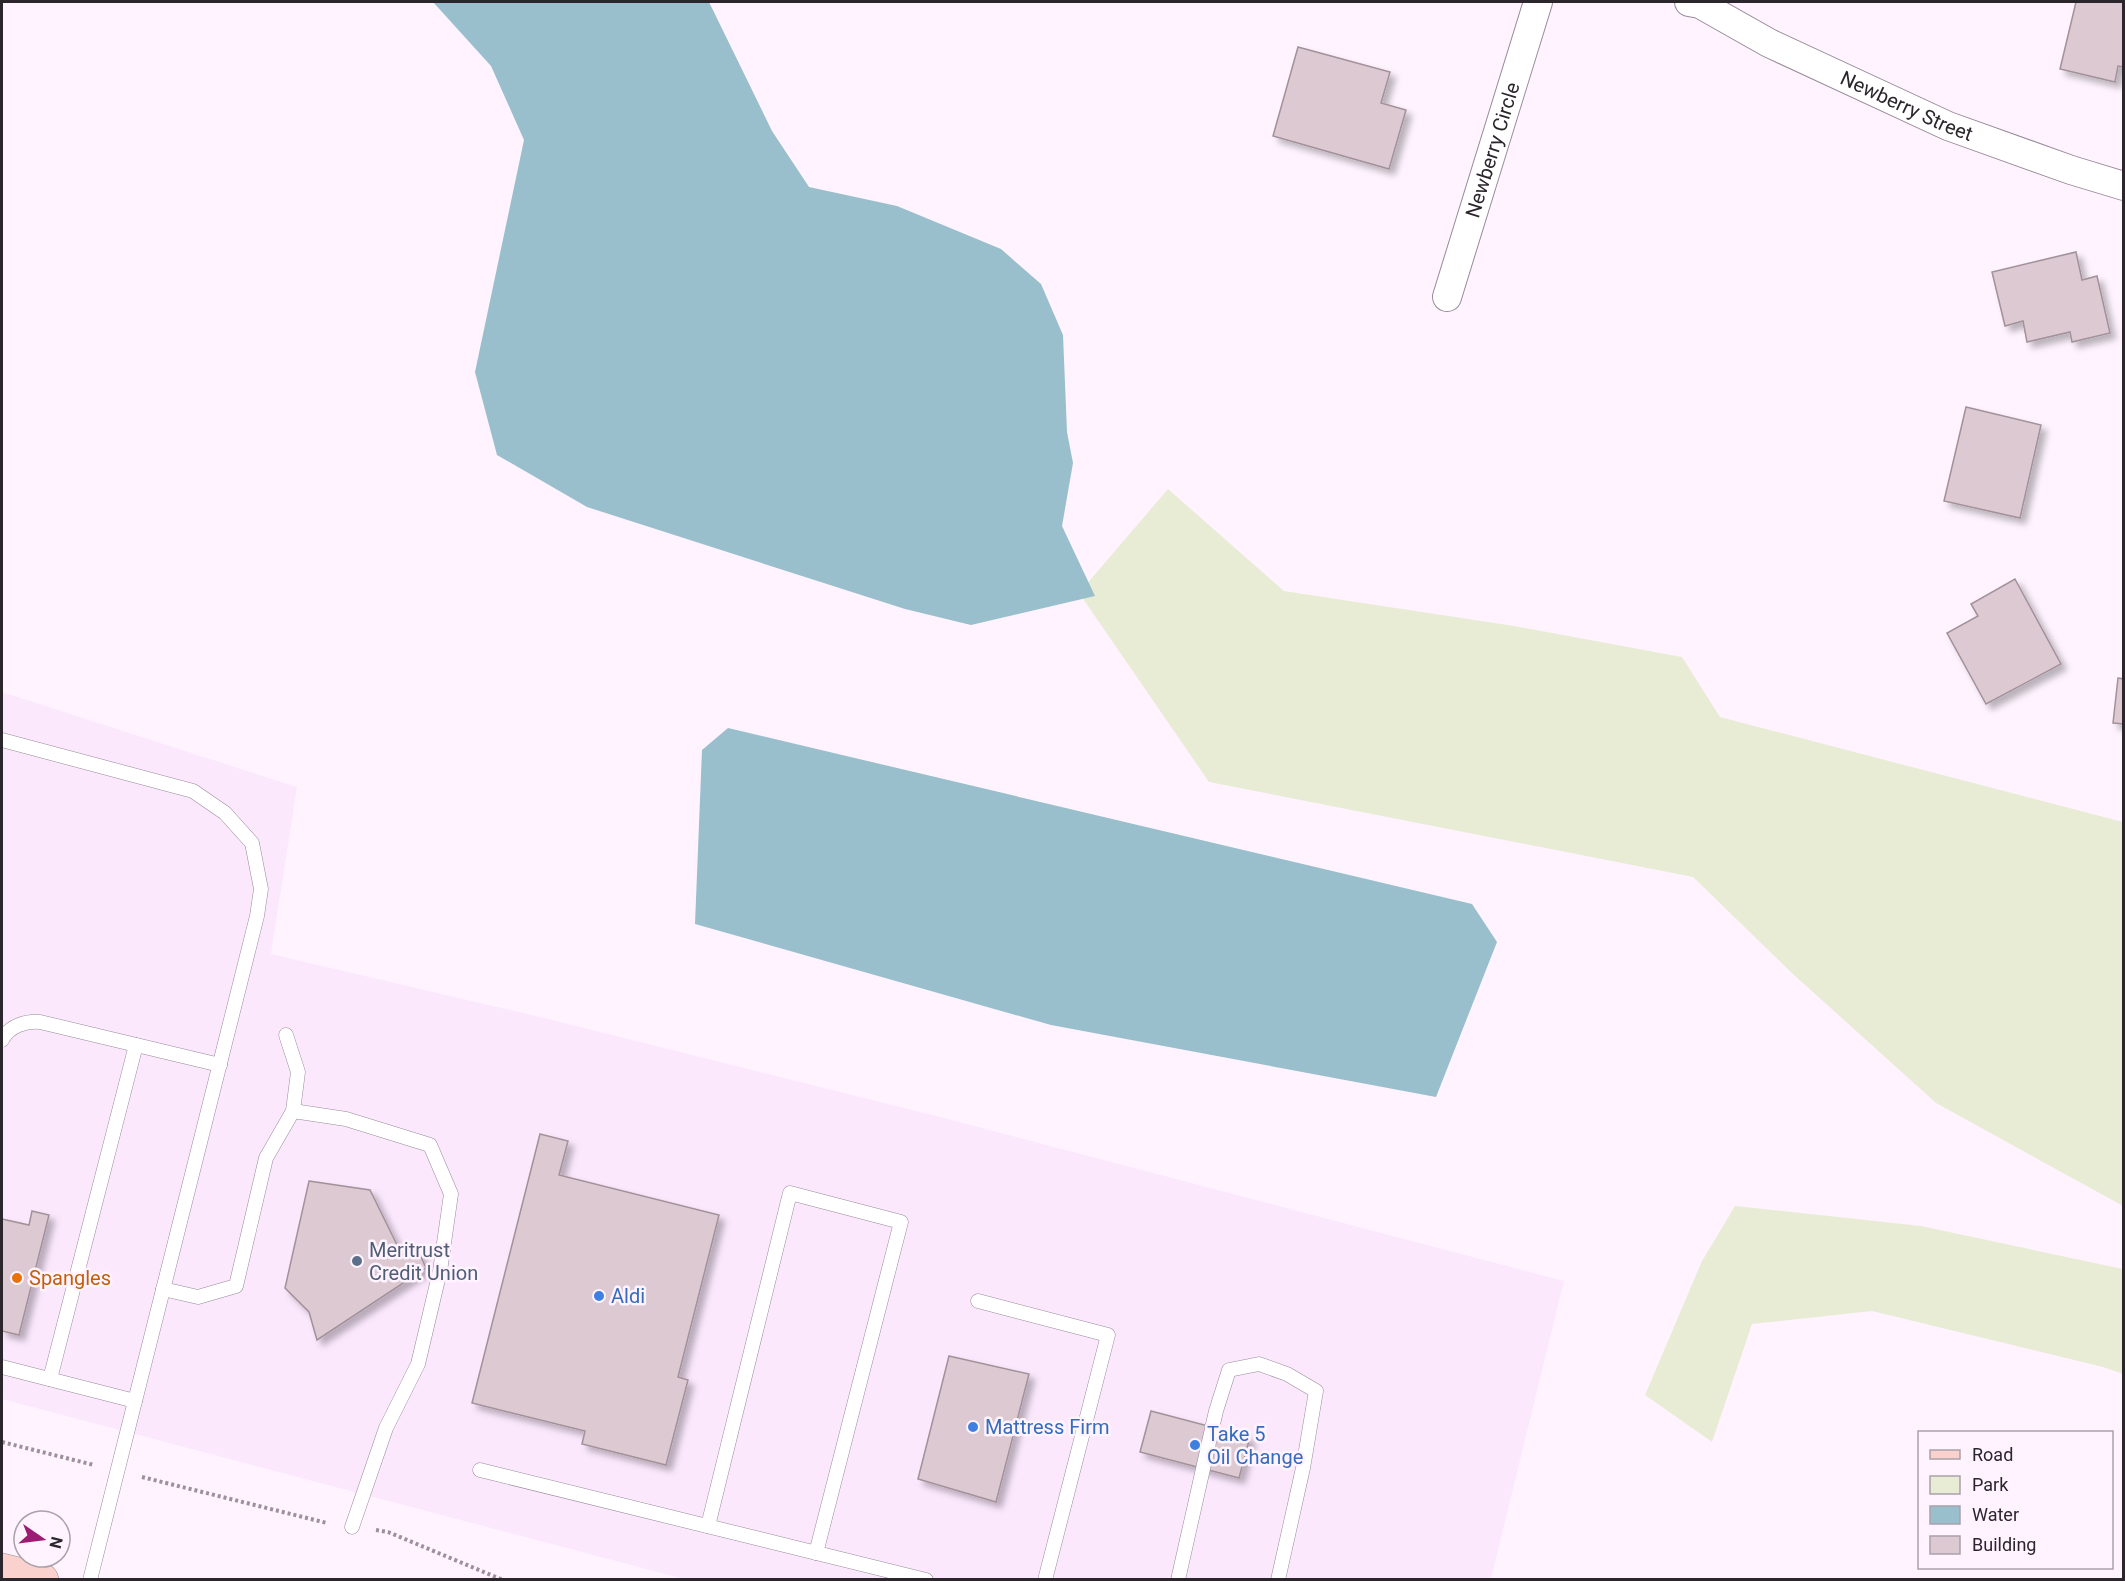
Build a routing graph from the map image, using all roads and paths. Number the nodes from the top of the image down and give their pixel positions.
1 (1538, 2) edge
2 (1697, 2) edge
3 (2124, 186) edge
4 (1447, 297) dead end
5 (2, 740) edge
6 (286, 1035) dead end
7 (2, 1040) edge
8 (136, 1045) junction
9 (220, 1065) junction
10 (293, 1111) junction
11 (163, 1289) junction
12 (978, 1301) dead end
13 (2, 1367) edge
14 (50, 1379) junction
15 (135, 1401) junction
16 (2, 1442) edge
17 (480, 1470) dead end
18 (117, 1471) junction
19 (708, 1526) junction
20 (352, 1527) junction
21 (816, 1553) junction
22 (2, 1570) edge
23 (42, 1580) edge
24 (90, 1580) edge
25 (503, 1580) edge
26 (926, 1580) edge
27 (1046, 1580) edge
28 (1178, 1580) edge
29 (1278, 1580) edge

1 - 4 street, Newberry Circle
2 - 3 street, Newberry Street
5 - 9 lane
6 - 10 lane
7 - 8 lane
8 - 9 lane
8 - 14 lane
9 - 11 lane
10 - 11 lane
10 - 20 lane
11 - 15 lane
12 - 27 lane
13 - 14 lane
14 - 15 lane
15 - 18 lane
16 - 18 path
17 - 19 lane
18 - 20 path
18 - 24 lane
19 - 21 lane
19 - 21 lane
20 - 25 path
21 - 26 lane
22 - 23 main road
28 - 29 lane

